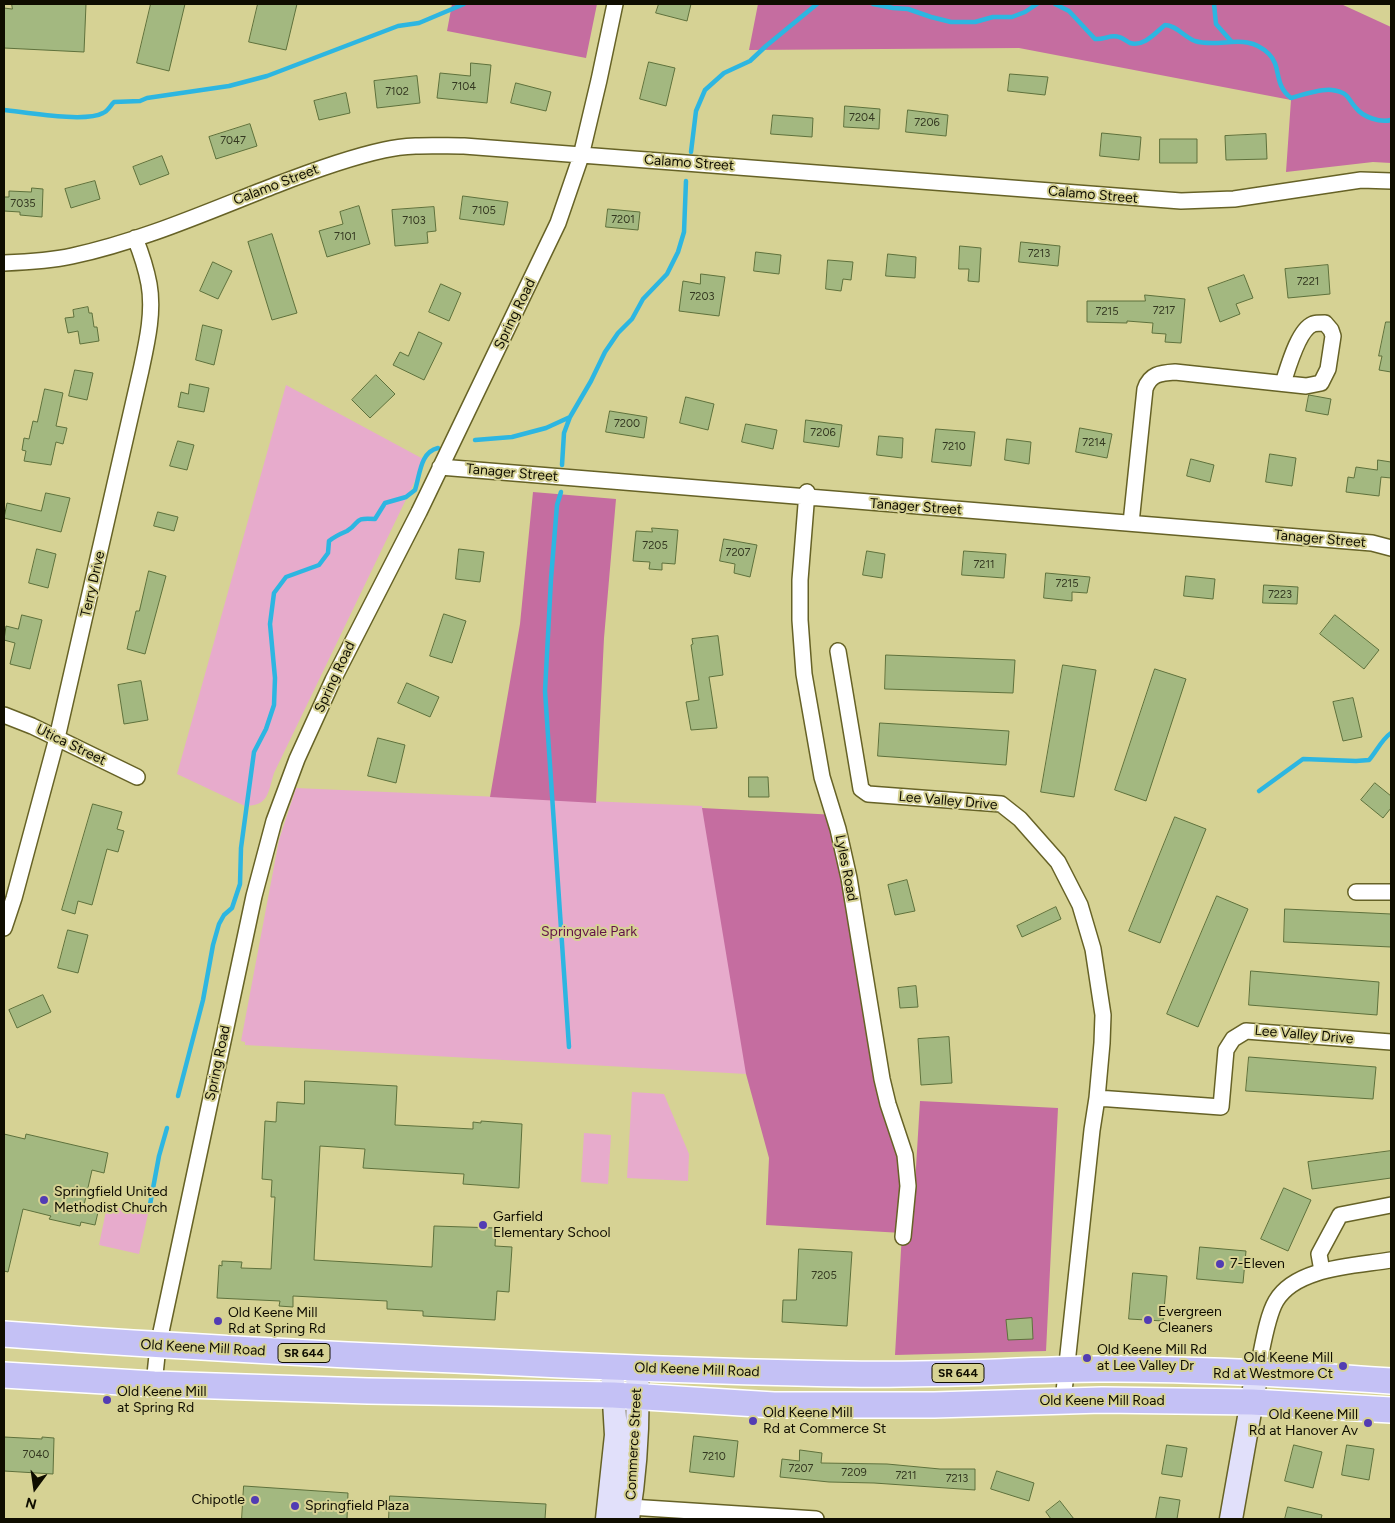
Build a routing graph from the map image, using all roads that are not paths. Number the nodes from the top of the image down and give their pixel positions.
1 (615, 4) edge
2 (581, 156) junction
3 (1391, 181) edge
4 (135, 238) junction
5 (4, 263) edge
6 (1282, 383) dead end
7 (440, 467) junction
8 (807, 495) junction
9 (1131, 523) junction
10 (1391, 548) edge
11 (838, 652) dead end
12 (4, 715) edge
13 (57, 738) junction
14 (137, 777) dead end
15 (1356, 892) dead end
16 (1391, 892) edge
17 (4, 928) edge
18 (1391, 1042) edge
19 (1097, 1098) junction
20 (1391, 1205) edge
21 (903, 1237) dead end
22 (1391, 1260) edge
23 (1322, 1272) junction
24 (4, 1334) edge
25 (158, 1346) junction
26 (612, 1367) junction
27 (637, 1368) junction
28 (1066, 1370) junction
29 (1257, 1372) junction
30 (4, 1375) edge
31 (1391, 1381) edge
32 (154, 1384) junction
33 (613, 1395) junction
34 (638, 1396) junction
35 (1063, 1401) junction
36 (1252, 1402) junction
37 (1391, 1410) edge
38 (629, 1513) edge
39 (606, 1519) edge
40 (816, 1519) edge
41 (1231, 1519) edge

1 - 2 street, Spring Road
2 - 3 street, Calamo Street
2 - 4 street, Calamo Street
2 - 7 street, Spring Road
4 - 5 street, Calamo Street
4 - 13 street, Terry Drive
6 - 9 street
7 - 8 street, Tanager Street
7 - 25 street, Spring Road
8 - 9 street, Tanager Street
8 - 21 street, Lyles Road
9 - 10 street, Tanager Street
11 - 19 street, Lee Valley Drive
12 - 13 street, Utica Street
13 - 14 street, Utica Street
13 - 17 street, Terry Drive
15 - 16 street
18 - 19 street, Lee Valley Drive
19 - 28 street, Lee Valley Drive
20 - 23 street
22 - 23 street
23 - 29 street
24 - 25 main road, Old Keene Mill Road / SR 644
25 - 26 main road, Old Keene Mill Road / SR 644
25 - 32 street, Spring Road
26 - 27 main road, Old Keene Mill Road / SR 644
26 - 33 street, Commerce Street
27 - 28 main road, Old Keene Mill Road / SR 644
27 - 34 street, Commerce Street
28 - 29 main road, Old Keene Mill Road / SR 644
28 - 35 street, Lee Valley Drive
29 - 31 main road, Old Keene Mill Road / SR 644
29 - 36 street
30 - 32 main road, Old Keene Mill Road
32 - 33 main road, Old Keene Mill Road
33 - 34 main road, Old Keene Mill Road
33 - 39 street, Commerce Street
34 - 35 main road, Old Keene Mill Road
34 - 38 street, Commerce Street
35 - 36 main road, Old Keene Mill Road
36 - 37 main road, Old Keene Mill Road
36 - 41 street
38 - 40 street

